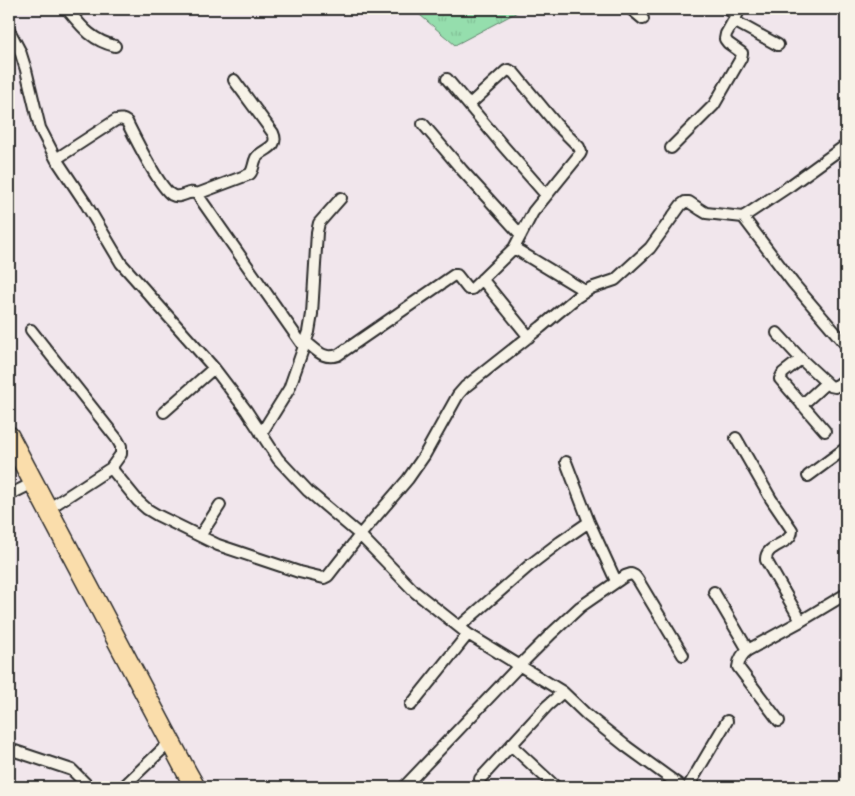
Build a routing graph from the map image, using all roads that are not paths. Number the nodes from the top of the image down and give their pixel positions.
1 (67, 9) edge
2 (631, 9) edge
3 (728, 9) edge
4 (737, 15) edge
5 (643, 20) dead end
6 (9, 30) edge
7 (778, 45) dead end
8 (115, 46) dead end
9 (447, 79) dead end
10 (234, 80) dead end
11 (469, 105) junction
12 (423, 124) dead end
13 (846, 146) edge
14 (671, 148) dead end
15 (56, 159) junction
16 (197, 194) junction
17 (546, 195) junction
18 (341, 198) dead end
19 (743, 217) junction
20 (521, 235) junction
21 (514, 248) junction
22 (482, 279) junction
23 (585, 291) junction
24 (31, 330) dead end
25 (777, 333) dead end
26 (529, 337) junction
27 (305, 345) junction
28 (846, 345) edge
29 (801, 359) junction
30 (214, 368) junction
31 (846, 379) edge
32 (826, 383) junction
33 (802, 405) junction
34 (164, 412) dead end
35 (825, 431) dead end
36 (261, 434) junction
37 (9, 436) edge
38 (736, 438) dead end
39 (846, 448) edge
40 (566, 462) dead end
41 (112, 468) junction
42 (808, 476) dead end
43 (34, 483) junction
44 (9, 494) edge
45 (220, 505) dead end
46 (48, 508) junction
47 (589, 522) junction
48 (360, 535) junction
49 (200, 536) junction
50 (616, 581) junction
51 (714, 592) dead end
52 (846, 594) edge
53 (801, 621) junction
54 (459, 627) junction
55 (468, 634) junction
56 (748, 650) junction
57 (683, 655) dead end
58 (520, 665) junction
59 (563, 692) junction
60 (411, 705) dead end
61 (779, 720) dead end
62 (727, 721) dead end
63 (170, 742) junction
64 (512, 746) junction
65 (9, 749) edge
66 (480, 779) dead end
67 (89, 787) edge
68 (123, 787) edge
69 (196, 787) edge
70 (404, 787) edge
71 (556, 787) edge
72 (683, 787) edge

1 - 8 street
2 - 5 street
3 - 4 street
4 - 7 street
4 - 14 street
6 - 15 street
9 - 11 street
10 - 16 street
11 - 17 street
11 - 17 street
12 - 20 street
13 - 19 street
15 - 16 street
15 - 30 street
16 - 27 street
17 - 20 street
18 - 27 street
19 - 23 street
19 - 28 street
20 - 21 street
21 - 22 street
21 - 23 street
22 - 26 street
22 - 27 street
23 - 26 street
24 - 41 street
25 - 29 street
26 - 48 street
27 - 36 street
29 - 32 street
29 - 33 street
30 - 34 street
30 - 36 street
31 - 32 street
32 - 33 street
33 - 35 street
36 - 48 street
37 - 43 highway
38 - 53 street
39 - 42 street
40 - 47 street
41 - 46 street
41 - 49 street
43 - 44 street
43 - 46 highway
45 - 49 street
46 - 63 highway
47 - 50 street
47 - 54 street
48 - 49 street
48 - 54 street
50 - 57 street
50 - 58 street
51 - 56 street
52 - 53 street
53 - 56 street
54 - 55 street
55 - 58 street
55 - 60 street
56 - 61 street
58 - 59 street
58 - 70 street
59 - 64 street
59 - 72 street
62 - 72 street
63 - 68 street
63 - 69 highway
64 - 66 street
64 - 71 street
65 - 67 street

